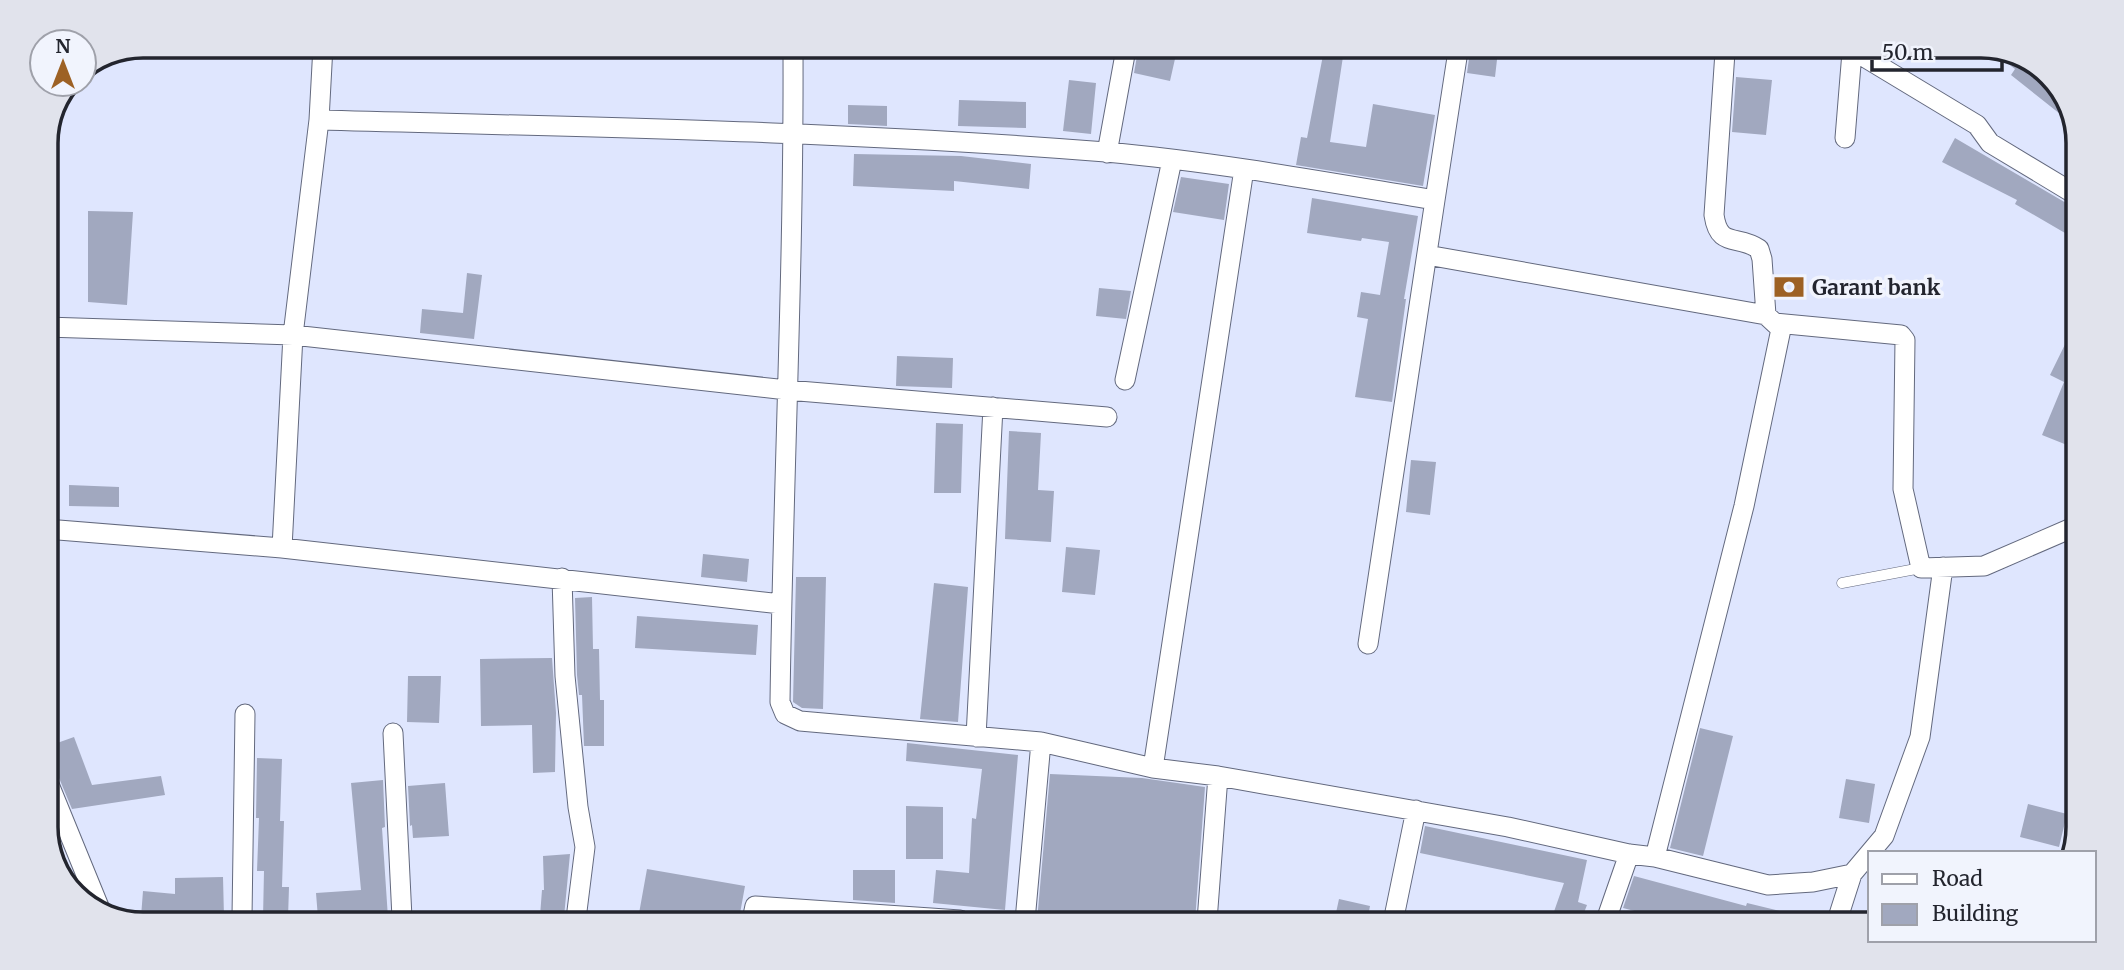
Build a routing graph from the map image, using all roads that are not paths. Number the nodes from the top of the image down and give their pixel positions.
1 (322, 58) edge
2 (793, 58) edge
3 (1125, 58) edge
4 (1457, 58) edge
5 (1725, 58) edge
6 (1853, 58) edge
7 (1864, 58) edge
8 (319, 120) junction
9 (794, 133) junction
10 (1845, 138) dead end
11 (1107, 152) junction
12 (1172, 160) junction
13 (1244, 169) junction
14 (2066, 189) edge
15 (1435, 200) junction
16 (1427, 255) junction
17 (1771, 319) junction
18 (58, 327) edge
19 (293, 335) junction
20 (1125, 380) dead end
21 (787, 390) junction
22 (993, 408) junction
23 (1107, 417) dead end
24 (58, 530) edge
25 (2066, 530) edge
26 (282, 548) junction
27 (1943, 567) junction
28 (1921, 568) junction
29 (562, 578) junction
30 (1843, 583) dead end
31 (781, 604) junction
32 (1368, 644) dead end
33 (245, 714) dead end
34 (393, 733) dead end
35 (976, 737) junction
36 (1041, 742) junction
37 (1153, 768) junction
38 (1217, 776) junction
39 (58, 806) edge
40 (1416, 810) junction
41 (1871, 851) edge
42 (1629, 854) junction
43 (1868, 855) edge
44 (1655, 857) junction
45 (1852, 874) junction
46 (95, 898) edge
47 (242, 912) edge
48 (402, 912) edge
49 (577, 912) edge
50 (754, 912) edge
51 (843, 912) edge
52 (1026, 912) edge
53 (1208, 912) edge
54 (1395, 912) edge
55 (1609, 912) edge
56 (1843, 912) edge

1 - 8 street
2 - 9 street
3 - 11 street
4 - 15 street
5 - 17 street
6 - 10 street
7 - 14 street
8 - 9 street
8 - 19 street
9 - 11 street
9 - 21 street
11 - 12 street
12 - 13 street
12 - 20 street
13 - 15 street
13 - 37 street
15 - 16 street
16 - 17 street
16 - 32 street
17 - 28 street
17 - 44 street
18 - 19 street
19 - 21 street
19 - 26 street
21 - 22 street
21 - 31 street
22 - 23 street
22 - 35 street
24 - 26 street
25 - 27 street
26 - 29 street
27 - 28 street
27 - 41 street
28 - 30 lane
29 - 31 street
29 - 49 street
31 - 35 street
33 - 47 street
34 - 48 street
35 - 36 street
36 - 37 street
36 - 52 street
37 - 38 street
38 - 40 street
38 - 53 street
39 - 46 street
40 - 42 street
40 - 54 street
42 - 44 street
42 - 55 street
43 - 45 street
44 - 45 street
45 - 56 street
50 - 51 street

